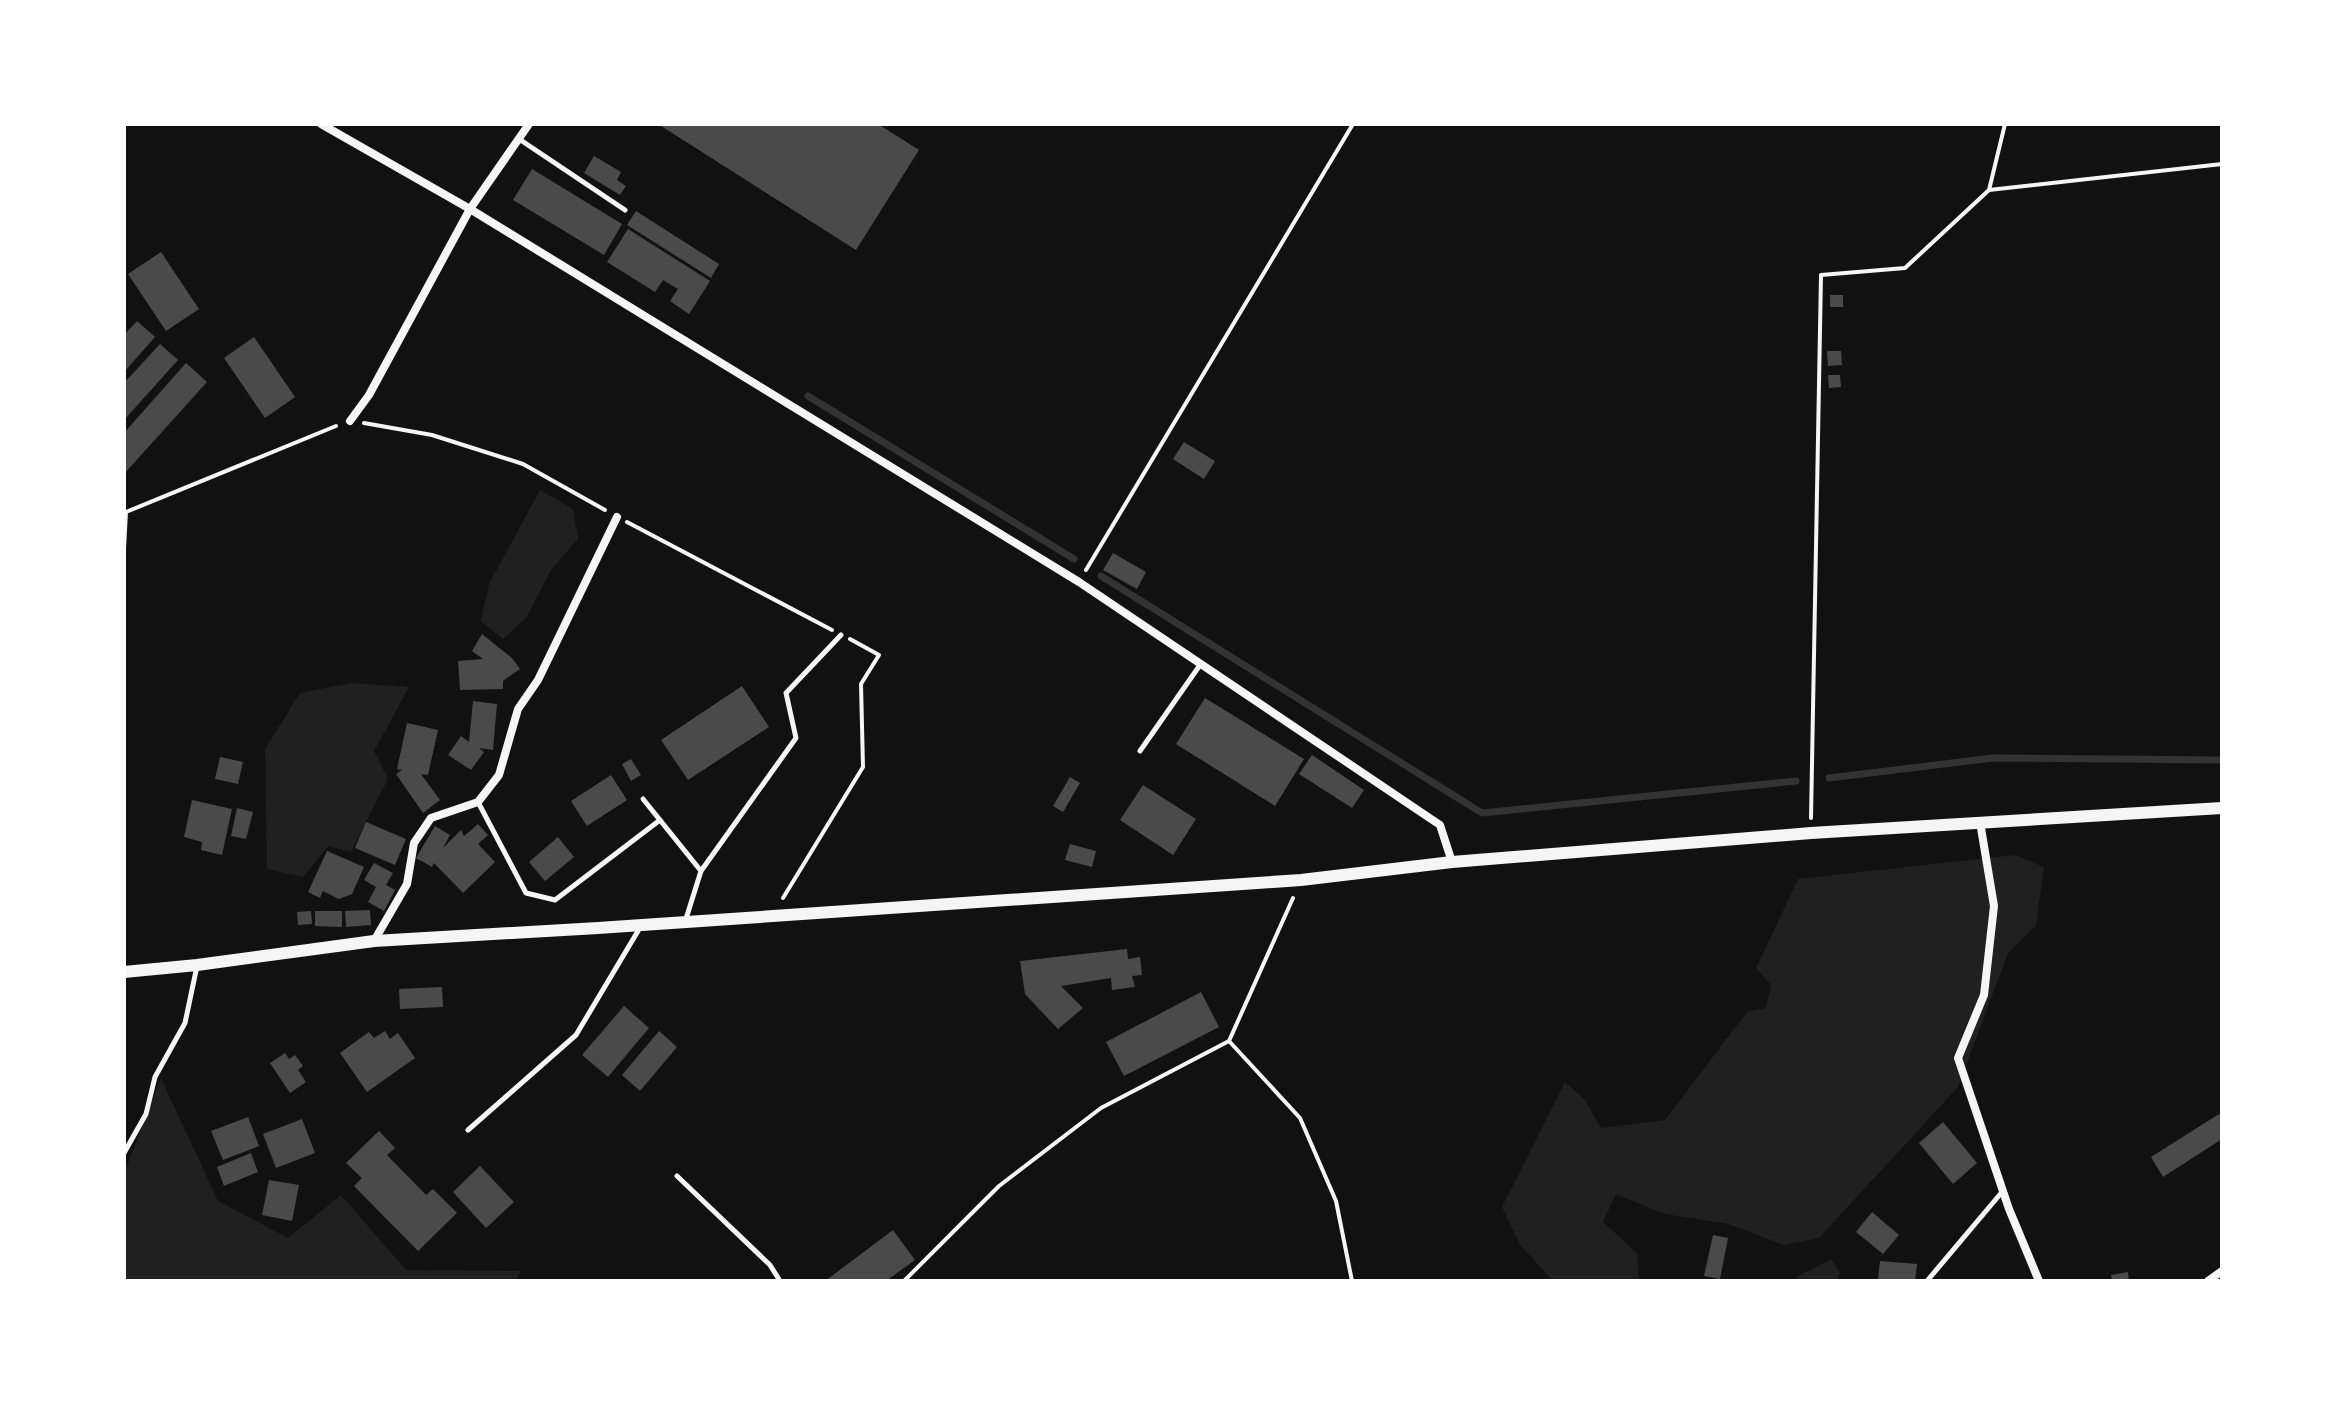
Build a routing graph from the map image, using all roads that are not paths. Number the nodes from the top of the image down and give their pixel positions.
1 (321, 124) edge
2 (529, 124) edge
3 (519, 139) junction
4 (470, 209) junction
5 (625, 210) dead end
6 (350, 421) dead end
7 (617, 517) dead end
8 (841, 635) dead end
9 (1201, 664) junction
10 (1140, 751) dead end
11 (643, 799) dead end
12 (478, 802) junction
13 (2222, 808) edge
14 (660, 820) junction
15 (1980, 822) junction
16 (1452, 862) junction
17 (701, 871) junction
18 (685, 923) junction
19 (641, 926) junction
20 (374, 941) junction
21 (197, 965) junction
22 (124, 972) edge
23 (468, 1130) dead end
24 (124, 1153) edge
25 (677, 1176) dead end
26 (2003, 1191) junction
27 (2222, 1271) edge
28 (780, 1281) edge
29 (1927, 1281) edge
30 (2039, 1281) edge
31 (2208, 1281) edge

1 - 4 street
2 - 3 street
3 - 4 street
3 - 5 lane
4 - 6 street
4 - 9 street
7 - 12 street
8 - 17 lane
9 - 10 lane
9 - 16 street
11 - 14 lane
12 - 14 lane
12 - 20 street
13 - 15 street
14 - 17 lane
15 - 16 street
15 - 26 street
16 - 18 street
17 - 18 lane
18 - 19 street
19 - 20 street
19 - 23 lane
20 - 21 street
21 - 22 street
21 - 24 lane
25 - 28 lane
26 - 29 lane
26 - 30 street
27 - 31 street

